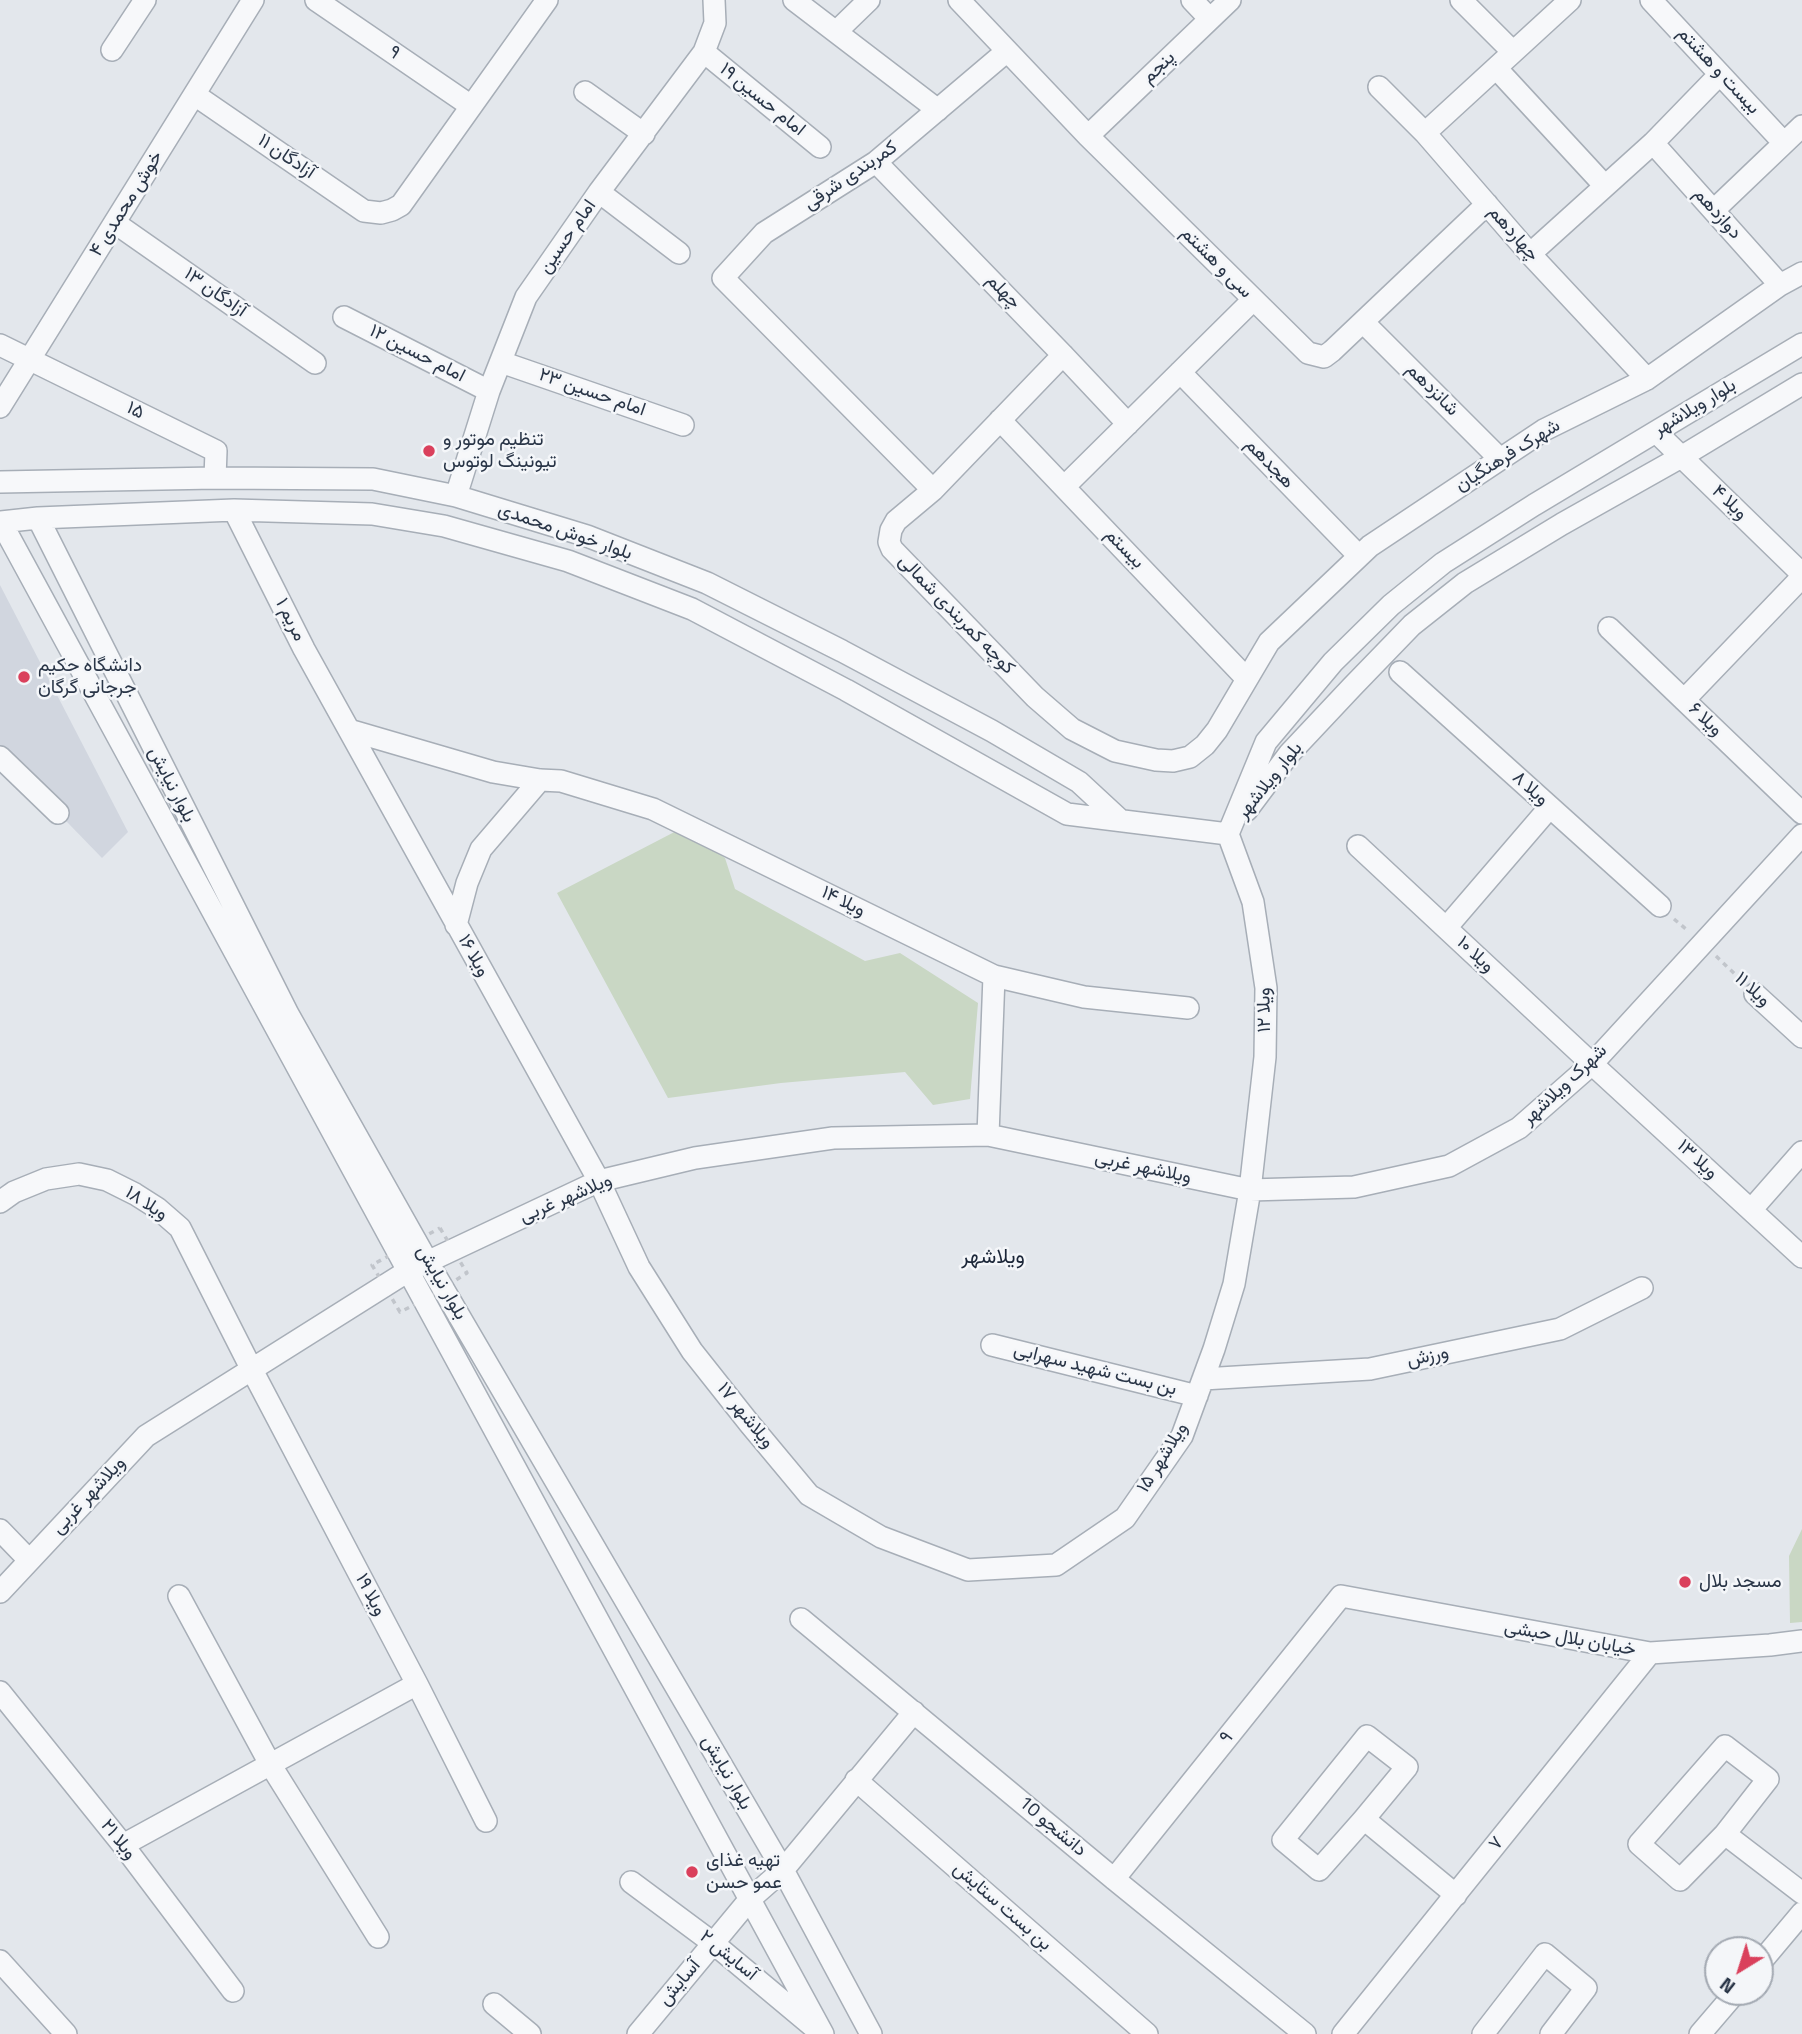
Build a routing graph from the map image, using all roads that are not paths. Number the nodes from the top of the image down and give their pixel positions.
1 (145, 0) edge
2 (253, 0) edge
3 (316, 0) edge
4 (547, 0) edge
5 (714, 0) edge
6 (794, 0) edge
7 (869, 0) edge
8 (959, 0) edge
9 (1192, 0) edge
10 (1230, 0) edge
11 (1461, 0) edge
12 (1570, 0) edge
13 (1651, 0) edge
14 (1210, 19) junction
15 (837, 31) junction
16 (112, 50) dead end
17 (1007, 51) junction
18 (704, 52) junction
19 (1513, 52) junction
20 (1496, 68) junction
21 (1720, 74) junction
22 (1379, 87) dead end
23 (585, 92) dead end
24 (195, 94) junction
25 (471, 106) junction
26 (938, 110) junction
27 (1802, 126) edge
28 (1425, 133) junction
29 (644, 134) junction
30 (1088, 136) junction
31 (1653, 143) junction
32 (1784, 143) junction
33 (820, 147) dead end
34 (876, 162) junction
35 (1605, 186) junction
36 (599, 192) junction
37 (1487, 204) junction
38 (1714, 210) junction
39 (115, 223) junction
40 (678, 253) dead end
41 (1530, 254) junction
42 (1802, 274) edge
43 (1780, 285) junction
44 (1253, 300) junction
45 (344, 317) dead end
46 (1363, 322) junction
47 (1802, 344) edge
48 (0, 345) edge
49 (1063, 355) junction
50 (30, 359) junction
51 (501, 362) junction
52 (315, 363) dead end
53 (1180, 372) junction
54 (1647, 379) junction
55 (1802, 384) edge
56 (489, 391) junction
57 (0, 407) edge
58 (1000, 420) junction
59 (1128, 424) junction
60 (683, 425) dead end
61 (1656, 432) junction
62 (1681, 457) junction
63 (1500, 459) junction
64 (215, 478) junction
65 (0, 482) edge
66 (1064, 487) junction
67 (933, 490) junction
68 (456, 496) junction
69 (234, 510) junction
70 (38, 518) junction
71 (1, 522) edge
72 (1359, 555) junction
73 (1802, 576) edge
74 (1609, 628) dead end
75 (851, 656) junction
76 (1400, 672) dead end
77 (1247, 679) junction
78 (824, 680) junction
79 (846, 690) junction
80 (1684, 700) junction
81 (349, 730) junction
82 (0, 757) edge
83 (540, 780) junction
84 (179, 801) junction
85 (1550, 807) junction
86 (158, 810) junction
87 (58, 813) dead end
88 (1802, 813) edge
89 (1119, 819) junction
90 (1228, 834) junction
91 (1802, 835) edge
92 (1358, 846) dead end
93 (1660, 906) road end
94 (456, 925) junction
95 (1446, 928) junction
96 (994, 976) junction
97 (1755, 994) road end
98 (1188, 1008) dead end
99 (281, 1018) junction
100 (1802, 1037) edge
101 (1592, 1064) junction
102 (988, 1135) junction
103 (1802, 1152) edge
104 (599, 1181) junction
105 (1250, 1190) junction
106 (0, 1202) edge
107 (1751, 1210) junction
108 (1802, 1257) edge
109 (418, 1266) junction
110 (1642, 1288) dead end
111 (992, 1345) dead end
112 (252, 1370) junction
113 (1200, 1387) junction
114 (557, 1484) junction
115 (531, 1496) junction
116 (0, 1530) edge
117 (29, 1560) junction
118 (968, 1570) joint
119 (0, 1592) edge
120 (179, 1596) dead end
121 (1340, 1596) joint
122 (801, 1619) dead end
123 (1802, 1641) edge
124 (1650, 1653) junction
125 (417, 1684) junction
126 (0, 1692) edge
127 (680, 1694) junction
128 (648, 1711) junction
129 (914, 1712) junction
130 (270, 1764) junction
131 (856, 1780) junction
132 (1364, 1819) junction
133 (486, 1821) dead end
134 (1725, 1834) junction
135 (122, 1845) junction
136 (783, 1870) junction
137 (1114, 1879) junction
138 (631, 1882) dead end
139 (1802, 1893) edge
140 (1456, 1895) junction
141 (750, 1899) junction
142 (1802, 1913) edge
143 (378, 1937) dead end
144 (713, 1943) junction
145 (1774, 1946) edge
146 (0, 1961) edge
147 (233, 1991) dead end
148 (494, 2004) dead end
149 (1724, 2006) edge
150 (66, 2034) edge
151 (530, 2034) edge
152 (638, 2034) edge
153 (822, 2034) edge
154 (871, 2034) edge
155 (1147, 2034) edge
156 (1305, 2034) edge
157 (1343, 2034) edge
158 (1483, 2034) edge
159 (1551, 2034) edge
160 (1700, 2034) edge

1 - 16 street
2 - 24 street, خوش محمدی ۴
3 - 25 street, ۹
4 - 25 street
5 - 18 street, امام حسین
6 - 15 street
7 - 15 street
8 - 17 street, سی و هشتم
9 - 14 street
10 - 14 street, پنجم
11 - 19 street
12 - 19 street
13 - 21 street, بیست و هشتم
14 - 30 street, پنجم
15 - 26 street
17 - 26 street, کمربندی شرقی
17 - 30 street, سی و هشتم
18 - 29 street, امام حسین
18 - 33 street, امام حسین ۱۹
19 - 20 street
20 - 28 street
20 - 35 street
21 - 31 street
21 - 32 street, بیست و هشتم
22 - 28 street, چهاردهم
23 - 29 street
24 - 25 street, آزادگان ۱۱
24 - 39 street, خوش محمدی ۴
26 - 34 street, کمربندی شرقی
27 - 32 street
28 - 37 street, چهاردهم
29 - 36 street, امام حسین
30 - 44 street, سی و هشتم
31 - 35 street
31 - 38 street, دوازدهم
32 - 38 street
34 - 49 street, چهلم
34 - 67 street, کمربندی شرقی
35 - 41 street
36 - 40 street
36 - 51 street, امام حسین
37 - 41 street, چهاردهم
37 - 46 street, سی و هشتم
38 - 43 street, دوازدهم
39 - 50 street, خوش محمدی ۴
39 - 52 street, آزادگان ۱۳
41 - 54 street, چهاردهم
42 - 43 street, شهرک فرهنگیان
43 - 54 street, شهرک فرهنگیان
44 - 46 street, سی و هشتم
44 - 53 street
45 - 56 street, امام حسین ۱۲
46 - 63 street, شانزدهم
47 - 61 street, بلوار ویلاشهر
48 - 50 street
49 - 58 street
49 - 59 street, چهلم
50 - 57 street, خوش محمدی ۴
50 - 64 street, ۱۵
51 - 56 street, امام حسین
51 - 60 street, امام حسین ۲۳
53 - 59 street
53 - 72 street, هجدهم
54 - 63 street, شهرک فرهنگیان
55 - 62 street, بلوار ویلاشهر
56 - 68 street, امام حسین
58 - 66 street, بیستم
58 - 67 street
59 - 66 street
61 - 62 street, ۴ ویلا
61 - 90 street, بلوار ویلاشهر
62 - 73 street, ۴ ویلا
62 - 90 street, بلوار ویلاشهر
63 - 72 street, شهرک فرهنگیان
64 - 65 street, بلوار خوش محمدی
64 - 68 street, بلوار خوش محمدی
66 - 77 street, بیستم
67 - 77 street, کوچه کمربندی شمالی
68 - 75 street, بلوار خوش محمدی
69 - 70 street, بلوار خوش محمدی
69 - 78 street, بلوار خوش محمدی
69 - 81 street, ۱ مریم
70 - 71 street, بلوار خوش محمدی
70 - 84 street, بلوار نیایش
71 - 86 street, بلوار نیایش
72 - 77 street, شهرک فرهنگیان
73 - 80 street
74 - 80 street, ۶ ویلا
75 - 78 street
75 - 79 street
75 - 89 street, بلوار خوش محمدی
76 - 85 street, ویلا ۸
78 - 79 street, بلوار خوش محمدی
79 - 89 street, بلوار خوش محمدی
80 - 88 street, ۶ ویلا
81 - 83 street, ۱۴ ویلا
81 - 94 street, ۱۶ ویلا
82 - 87 street
83 - 94 street
83 - 96 street, ۱۴ ویلا
84 - 86 street
84 - 99 street, بلوار نیایش
85 - 93 street, ویلا ۸
85 - 95 street
86 - 99 street, بلوار نیایش
89 - 90 street
90 - 105 street, ویلا ۱۲
91 - 101 street, شهرک ویلاشهر
92 - 95 street, ۱۰ ویلا
94 - 104 street, ۱۶ ویلا
95 - 101 street, ۱۰ ویلا
96 - 98 street, ۱۴ ویلا
96 - 102 street
97 - 100 street, ۱۱ ویلا
99 - 109 street, بلوار نیایش
101 - 105 street, شهرک ویلاشهر
101 - 107 street, ۱۳ ویلا
102 - 104 street, ویلاشهر غربی
102 - 105 street, ویلاشهر غربی
103 - 107 street
104 - 109 street, ویلاشهر غربی
104 - 118 street, ویلاشهر ۱۷
105 - 113 street, ویلاشهر ۱۵
106 - 112 street, ویلا ۱۸
107 - 108 street, ۱۳ ویلا
109 - 112 street, ویلاشهر غربی
109 - 114 street, بلوار نیایش
109 - 115 street, بلوار نیایش
110 - 113 street, ورزش
111 - 113 street, بن بست شهید سهرابی
112 - 117 street, ویلاشهر غربی
112 - 125 street, ۱۹ ویلا
113 - 118 street, ویلاشهر ۱۵
114 - 115 street
114 - 127 street, بلوار نیایش
115 - 128 street, بلوار نیایش
116 - 117 street
117 - 119 street, ویلاشهر غربی
120 - 130 street
121 - 124 street, خیابان بلال حبشی
121 - 137 street, ۹
122 - 129 street, دانشجو 10
123 - 124 street, خیابان بلال حبشی
124 - 140 street, ۷
125 - 130 street
125 - 133 street, ۱۹ ویلا
126 - 135 street, ویلا ۲۱
127 - 128 street
127 - 136 street, بلوار نیایش
128 - 141 street, بلوار نیایش
129 - 131 street, آسایش
129 - 137 street, دانشجو 10
130 - 135 street
130 - 143 street
131 - 136 street, آسایش
131 - 155 street, بن بست ستایش
132 - 132 street
132 - 140 street
134 - 134 street
134 - 139 street
135 - 147 street, ویلا ۲۱
136 - 141 street, آسایش
136 - 154 street, بلوار نیایش
137 - 156 street, دانشجو 10
138 - 144 street, ۲ آسایش
140 - 157 street, ۷
141 - 144 street, آسایش
141 - 153 street, بلوار نیایش
142 - 145 street
144 - 152 street, آسایش
144 - 153 street, ۲ آسایش
146 - 150 street
148 - 151 street
149 - 160 street
158 - 159 street

